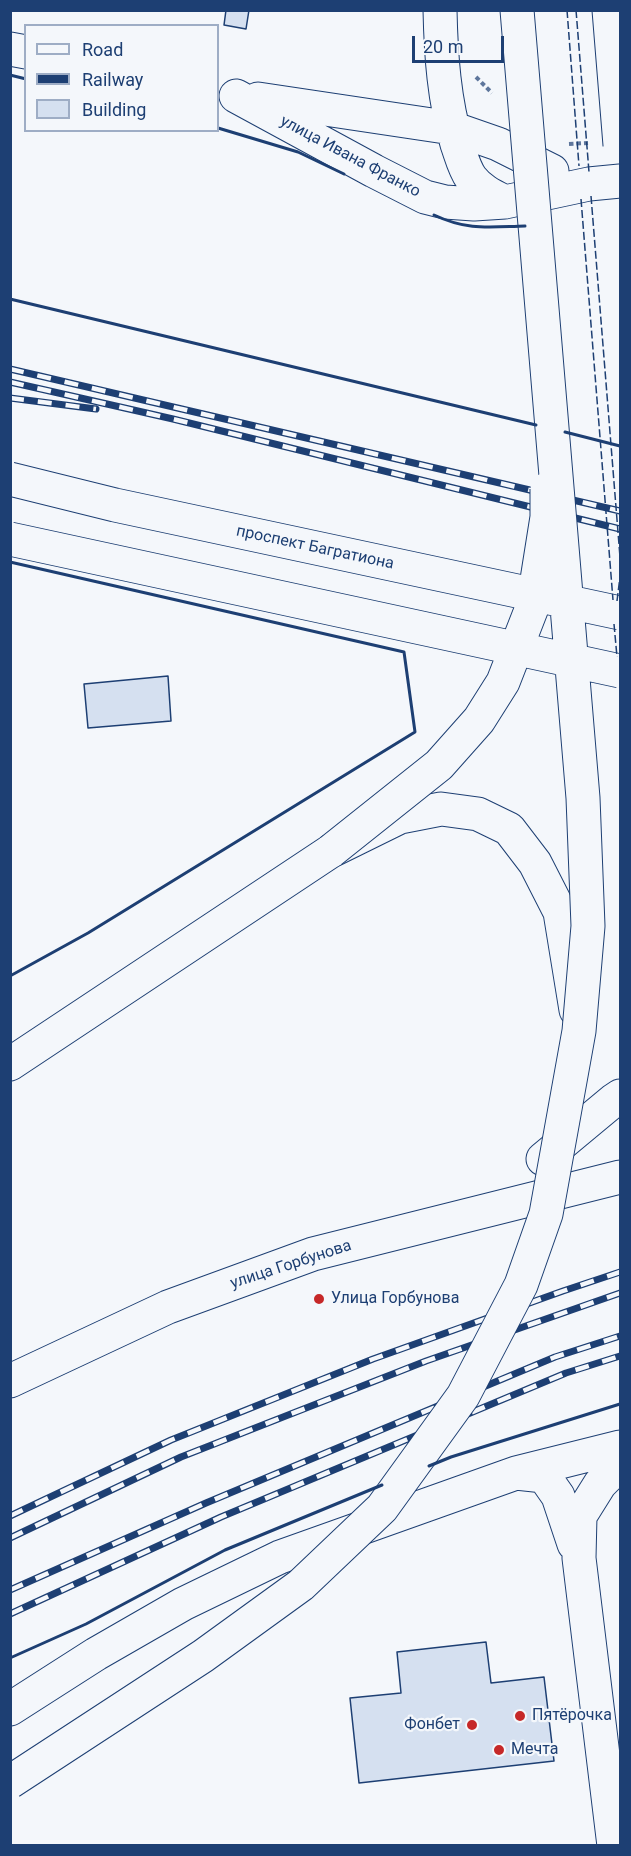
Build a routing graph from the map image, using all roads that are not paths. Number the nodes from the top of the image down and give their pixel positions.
1 (440, 10) edge
2 (517, 10) edge
3 (609, 10) edge
4 (227, 94) edge
5 (452, 128) junction
6 (621, 145) edge
7 (605, 182) edge
8 (505, 202) junction
9 (550, 400) junction
10 (10, 479) edge
11 (10, 539) edge
12 (621, 613) edge
13 (621, 671) edge
14 (331, 851) junction
15 (579, 1031) junction
16 (13, 1063) edge
17 (621, 1096) edge
18 (621, 1177) edge
19 (534, 1199) junction
20 (10, 1381) edge
21 (621, 1447) edge
22 (621, 1464) edge
23 (516, 1473) junction
24 (579, 1558) junction
25 (10, 1709) edge
26 (10, 1782) edge
27 (621, 1844) edge
28 (614, 1845) edge

1 - 5 street
2 - 9 street, bridge
3 - 6 street, bridge
4 - 5 street, улица Ивана Франко
4 - 8 street, улица Ивана Франко
5 - 7 street, улица Ивана Франко
5 - 8 street
7 - 8 street, улица Ивана Франко
9 - 14 street, bridge
9 - 15 street, bridge
10 - 12 street, проспект Багратиона, bridge
11 - 13 street, bridge
14 - 15 street, bridge
14 - 16 street
15 - 26 street, bridge
17 - 19 street
18 - 19 street, улица Горбунова
19 - 20 street, улица Горбунова
21 - 23 street
22 - 24 street
23 - 24 street
23 - 25 street
24 - 28 street
27 - 28 street

